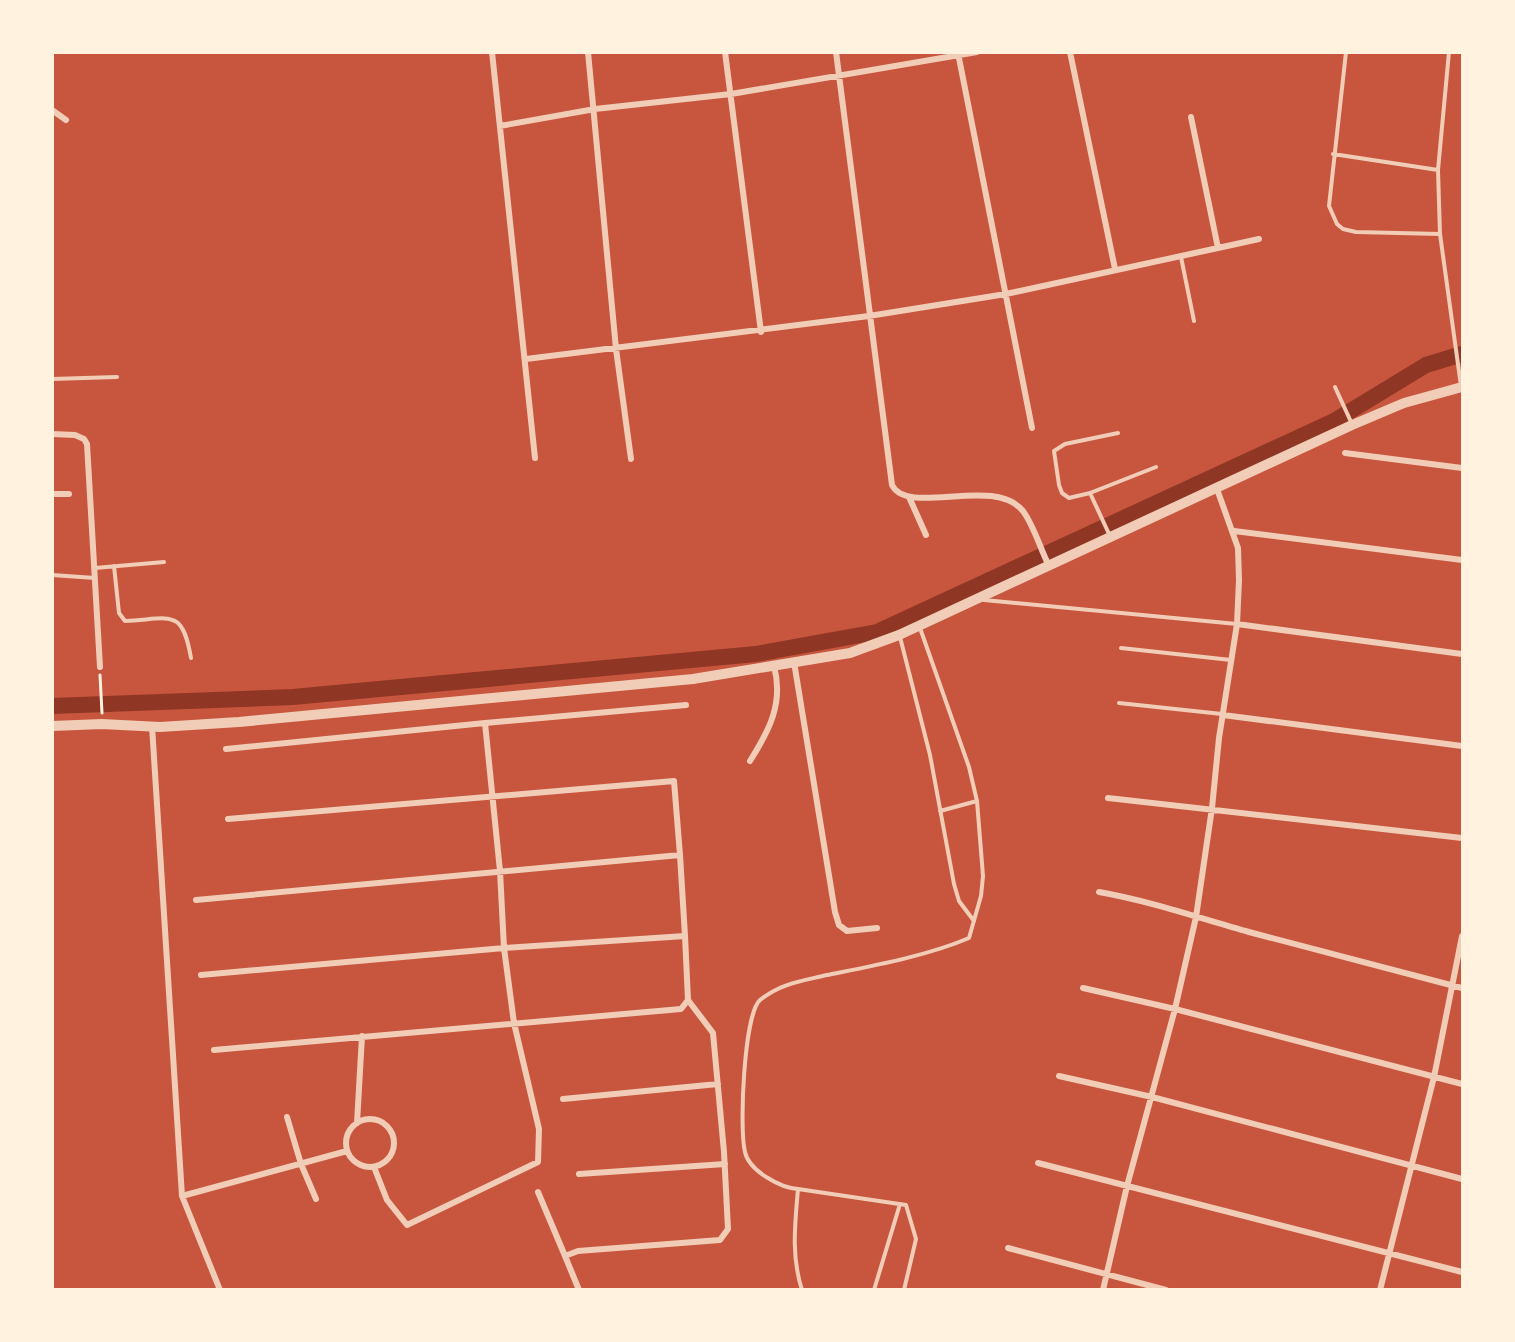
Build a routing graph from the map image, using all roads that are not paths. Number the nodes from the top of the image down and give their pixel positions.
1 (492, 52) edge
2 (588, 52) edge
3 (725, 52) edge
4 (836, 52) edge
5 (977, 52) edge
6 (1070, 52) edge
7 (1346, 52) edge
8 (1449, 52) edge
9 (958, 54) edge
10 (839, 76) junction
11 (731, 94) junction
12 (52, 110) edge
13 (595, 110) junction
14 (1191, 117) dead end
15 (66, 120) dead end
16 (500, 126) junction
17 (1333, 154) junction
18 (1438, 170) junction
19 (1440, 234) junction
20 (1259, 239) dead end
21 (1218, 248) junction
22 (1181, 256) junction
23 (1115, 269) junction
24 (1006, 294) junction
25 (869, 316) junction
26 (1194, 321) dead end
27 (761, 332) junction
28 (616, 349) junction
29 (526, 359) junction
30 (117, 377) dead end
31 (52, 379) edge
32 (1335, 387) dead end
33 (1462, 387) edge
34 (1351, 422) junction
35 (1032, 428) dead end
36 (53, 432) edge
37 (1118, 433) dead end
38 (1344, 453) dead end
39 (535, 458) dead end
40 (631, 459) dead end
41 (1155, 467) dead end
42 (1462, 468) edge
43 (1216, 489) junction
44 (1090, 493) junction
45 (52, 494) edge
46 (69, 494) dead end
47 (909, 497) junction
48 (1234, 531) junction
49 (1109, 533) junction
50 (926, 535) dead end
51 (1462, 560) edge
52 (1047, 561) junction
53 (164, 562) dead end
54 (114, 566) junction
55 (94, 568) junction
56 (52, 575) edge
57 (94, 578) junction
58 (975, 599) junction
59 (1237, 624) junction
60 (919, 625) junction
61 (899, 635) junction
62 (1120, 648) dead end
63 (1462, 654) edge
64 (191, 658) dead end
65 (1232, 660) junction
66 (794, 662) junction
67 (774, 666) junction
68 (100, 667) dead end
69 (1119, 703) dead end
70 (686, 705) dead end
71 (1223, 714) junction
72 (485, 723) junction
73 (52, 726) edge
74 (152, 726) junction
75 (1462, 746) edge
76 (226, 750) dead end
77 (750, 761) dead end
78 (493, 798) junction
79 (1108, 798) dead end
80 (976, 801) junction
81 (1212, 808) junction
82 (940, 811) junction
83 (228, 819) dead end
84 (1462, 838) edge
85 (680, 855) junction
86 (500, 871) junction
87 (1099, 892) dead end
88 (196, 900) dead end
89 (1196, 917) junction
90 (974, 922) junction
91 (877, 928) dead end
92 (685, 936) junction
93 (1462, 936) edge
94 (504, 948) junction
95 (201, 975) dead end
96 (1454, 986) junction
97 (1083, 988) dead end
98 (1462, 988) edge
99 (688, 1000) junction
100 (1175, 1009) junction
101 (514, 1023) junction
102 (362, 1036) junction
103 (214, 1050) dead end
104 (1059, 1076) dead end
105 (1434, 1077) junction
106 (718, 1084) junction
107 (1462, 1084) edge
108 (1152, 1097) junction
109 (563, 1099) dead end
110 (287, 1118) dead end
111 (357, 1123) junction
112 (347, 1151) junction
113 (1038, 1163) dead end
114 (301, 1164) junction
115 (725, 1164) junction
116 (1411, 1166) junction
117 (374, 1167) junction
118 (579, 1174) dead end
119 (1462, 1179) edge
120 (1127, 1186) junction
121 (798, 1189) junction
122 (538, 1192) dead end
123 (182, 1196) junction
124 (316, 1199) dead end
125 (900, 1204) junction
126 (1008, 1248) dead end
127 (1389, 1253) junction
128 (565, 1256) junction
129 (1462, 1272) edge
130 (1107, 1274) junction
131 (220, 1290) edge
132 (579, 1290) edge
133 (802, 1290) edge
134 (874, 1290) edge
135 (904, 1290) edge
136 (1103, 1290) edge
137 (1167, 1290) edge
138 (1380, 1290) edge

1 - 16 street
2 - 13 street
3 - 11 street
4 - 10 street
5 - 9 street
6 - 23 street
7 - 17 lane
8 - 18 lane
9 - 10 street
9 - 24 street
10 - 11 street
10 - 25 street
11 - 13 street
11 - 27 street
12 - 15 street
13 - 16 street
13 - 28 street
14 - 21 street
16 - 29 street
17 - 18 lane
17 - 19 lane
18 - 19 lane
19 - 33 lane
20 - 21 street
21 - 22 street
22 - 23 street
22 - 26 lane
23 - 24 street
24 - 25 street
24 - 35 street
25 - 27 street
25 - 47 street
27 - 28 street
28 - 29 street
28 - 40 street
29 - 39 street
30 - 31 lane
32 - 34 lane
33 - 34 street
34 - 43 street
36 - 55 street
37 - 44 lane
38 - 42 street
41 - 44 lane
43 - 48 street
43 - 49 street
44 - 49 lane
45 - 46 street
47 - 50 street
47 - 52 street
48 - 51 street
48 - 59 street
49 - 52 street
52 - 58 street
53 - 54 lane
54 - 55 lane
54 - 64 lane
55 - 57 street
56 - 57 lane
57 - 68 street
58 - 59 lane
58 - 60 street
59 - 63 street
59 - 65 street
60 - 61 street
60 - 80 lane
61 - 66 street
61 - 82 lane
62 - 65 lane
65 - 71 street
66 - 67 street
66 - 91 street
67 - 74 street
67 - 77 street
69 - 71 lane
70 - 72 street
71 - 75 street
71 - 81 street
72 - 76 street
72 - 78 street
73 - 74 street
74 - 123 street
78 - 83 street
78 - 85 street
78 - 86 street
79 - 81 street
80 - 82 lane
80 - 90 lane
81 - 84 street
81 - 89 street
82 - 90 lane
85 - 86 street
85 - 92 street
86 - 88 street
86 - 94 street
87 - 89 street
89 - 96 street
89 - 100 street
90 - 121 lane
92 - 94 street
92 - 99 street
93 - 96 street
94 - 95 street
94 - 101 street
96 - 98 street
96 - 105 street
97 - 100 street
99 - 101 street
99 - 106 street
100 - 105 street
100 - 108 street
101 - 102 street
101 - 117 street
102 - 103 street
102 - 111 street
104 - 108 street
105 - 107 street
105 - 116 street
106 - 109 street
106 - 115 street
108 - 116 street
108 - 120 street
110 - 114 street
111 - 112 street
111 - 117 street
112 - 114 street
112 - 117 street
113 - 120 street
114 - 123 street
114 - 124 street
115 - 118 street
115 - 128 street
116 - 119 street
116 - 127 street
120 - 127 street
120 - 130 street
121 - 125 lane
121 - 133 lane
122 - 128 street
123 - 131 street
125 - 134 lane
125 - 135 lane
126 - 130 street
127 - 129 street
127 - 138 street
128 - 132 street
130 - 136 street
130 - 137 street

